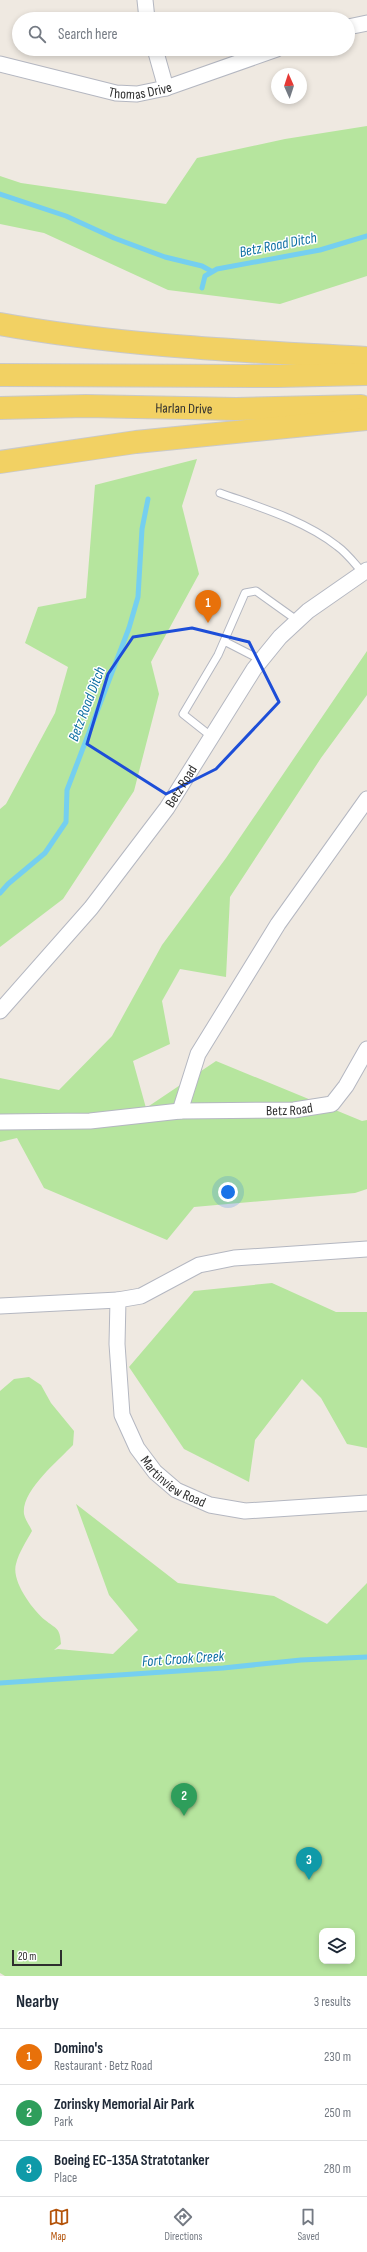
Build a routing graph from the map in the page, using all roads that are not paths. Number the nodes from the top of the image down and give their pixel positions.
1 (145, 0) edge
2 (146, 12) edge
3 (367, 23) edge
4 (355, 26) edge
5 (156, 56) edge
6 (257, 56) edge
7 (0, 64) edge
8 (166, 88) junction
9 (0, 324) edge
10 (367, 358) edge
11 (367, 374) edge
12 (0, 375) edge
13 (367, 406) edge
14 (0, 408) edge
15 (367, 419) edge
16 (0, 462) edge
17 (220, 492) dead end
18 (365, 571) edge
19 (298, 620) junction
20 (224, 641) junction
21 (261, 660) junction
22 (212, 737) junction
23 (367, 800) edge
24 (0, 1011) edge
25 (367, 1049) edge
26 (180, 1111) junction
27 (0, 1122) edge
28 (367, 1249) edge
29 (118, 1300) junction
30 (0, 1306) edge
31 (367, 1503) edge

1 - 2 street
3 - 4 street
5 - 8 street
6 - 8 street, Thomas Drive
7 - 8 street, Thomas Drive
9 - 10 main road
11 - 12 main road
13 - 14 main road, Harlan Drive
15 - 16 main road
17 - 18 lane
18 - 19 street, Betz Road
19 - 20 lane
19 - 21 street, Betz Road
20 - 21 lane
20 - 22 lane
21 - 22 street, Betz Road
22 - 24 street, Betz Road
23 - 26 street
25 - 26 street, Betz Road
26 - 27 street, Betz Road
28 - 29 street
29 - 30 street
29 - 31 street, Martinview Road

